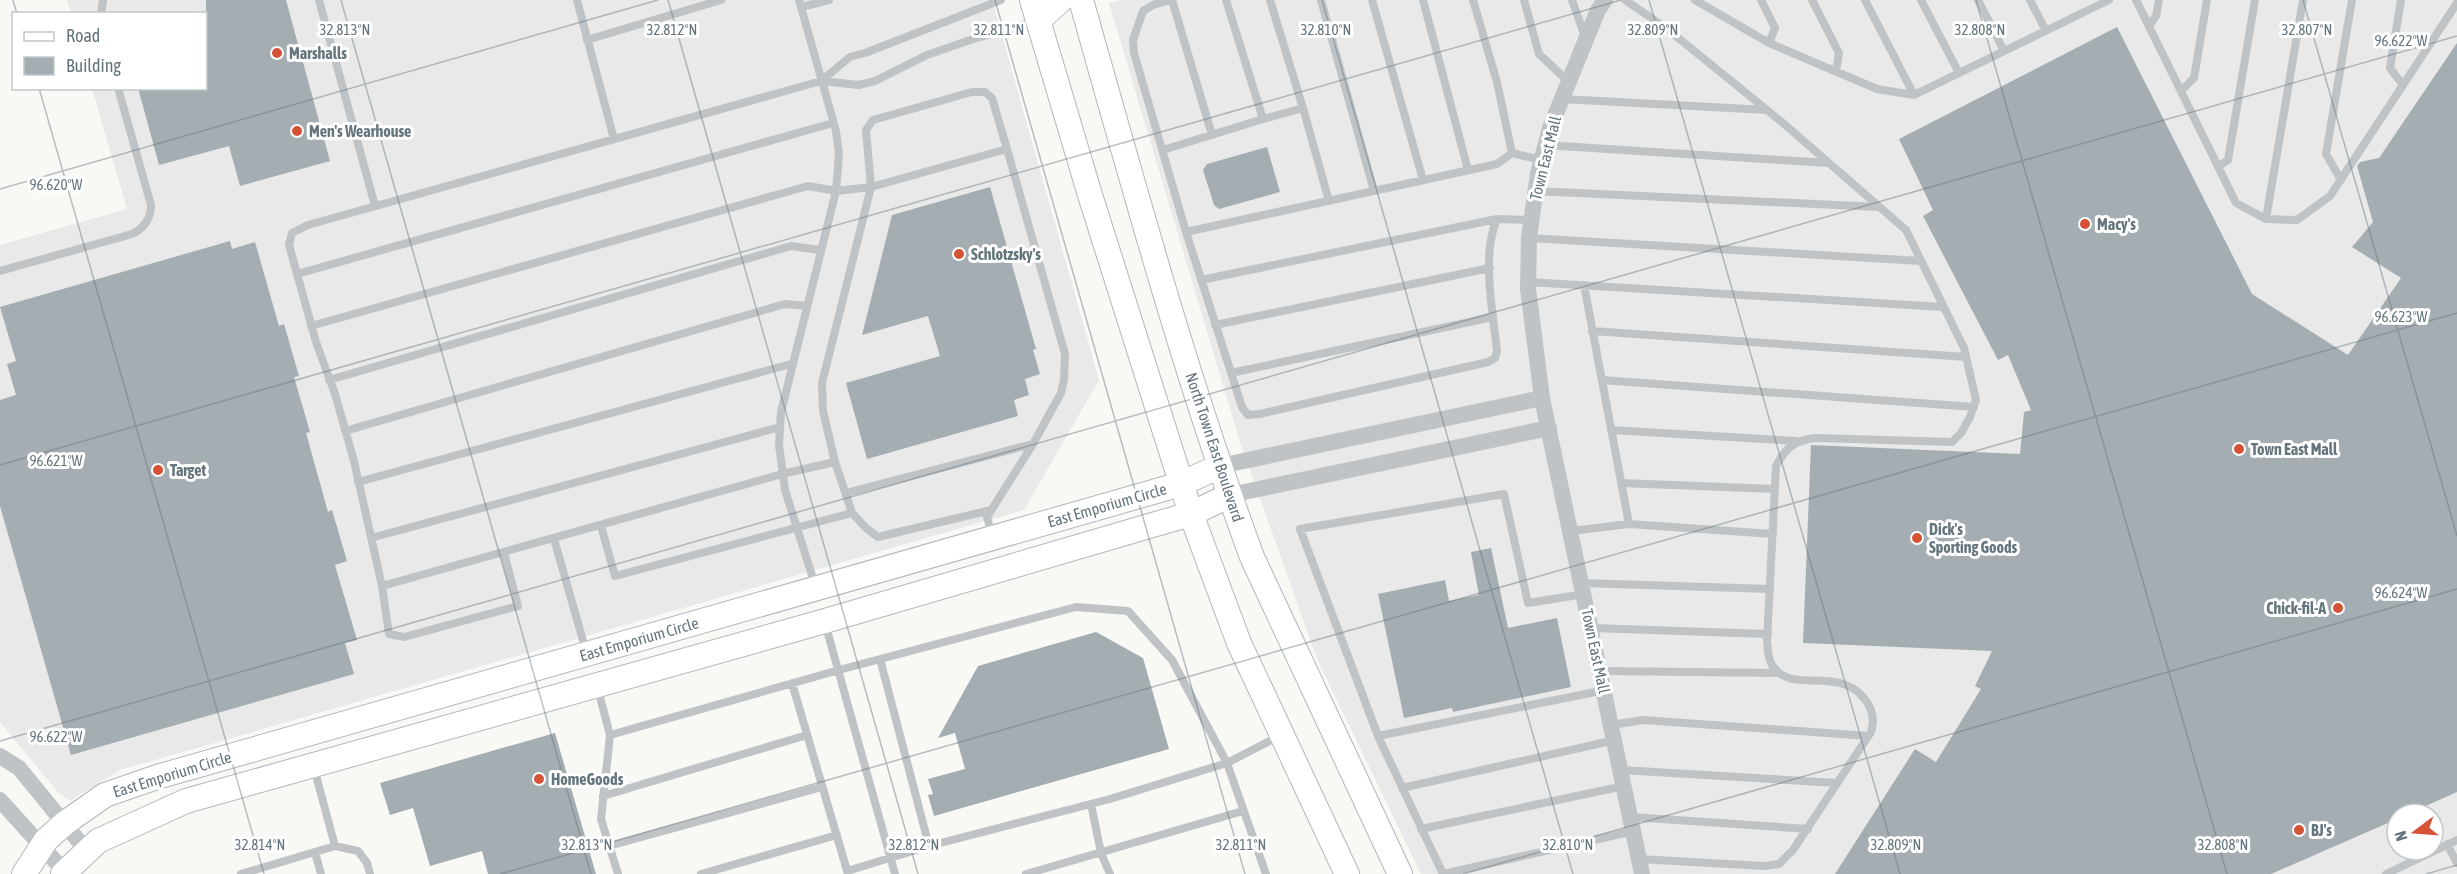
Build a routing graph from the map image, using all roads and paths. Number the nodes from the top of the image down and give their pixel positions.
1 (319, 0) edge
2 (577, 0) edge
3 (721, 0) edge
4 (829, 0) edge
5 (1001, 0) edge
6 (1061, 0) edge
7 (1081, 0) edge
8 (1171, 0) edge
9 (1226, 0) edge
10 (1270, 0) edge
11 (1321, 0) edge
12 (1372, 0) edge
13 (1423, 0) edge
14 (1473, 0) edge
15 (1524, 0) edge
16 (1572, 0) edge
17 (1605, 0) edge
18 (1625, 0) edge
19 (1695, 0) edge
20 (1761, 0) edge
21 (1812, 0) edge
22 (1865, 0) edge
23 (1921, 0) edge
24 (1978, 0) edge
25 (2030, 0) edge
26 (2085, 0) edge
27 (2109, 0) edge
28 (2136, 0) edge
29 (2158, 0) edge
30 (2207, 0) edge
31 (2255, 0) edge
32 (2303, 0) edge
33 (2352, 0) edge
34 (2401, 0) edge
35 (800, 3) edge
36 (2457, 3) edge
37 (1035, 10) edge
38 (2090, 10) junction
39 (2149, 26) junction
40 (2046, 31) junction
41 (587, 39) junction
42 (1586, 40) junction
43 (1769, 43) junction
44 (2004, 51) junction
45 (1836, 70) junction
46 (1959, 73) junction
47 (821, 81) junction
48 (1569, 81) junction
49 (2403, 85) junction
50 (119, 90) edge
51 (2181, 91) junction
52 (1914, 95) junction
53 (1562, 99) junction
54 (1303, 108) junction
55 (1767, 110) junction
56 (1263, 119) junction
57 (833, 123) junction
58 (1212, 135) junction
59 (614, 139) junction
60 (1006, 149) junction
61 (1163, 150) junction
62 (1543, 152) junction
63 (1512, 153) junction
64 (1829, 163) junction
65 (2218, 167) junction
66 (1468, 170) junction
67 (1423, 180) junction
68 (2341, 180) junction
69 (871, 187) junction
70 (836, 191) junction
71 (1374, 191) junction
72 (1535, 191) junction
73 (1329, 201) junction
74 (375, 206) junction
75 (1880, 207) junction
76 (1497, 219) junction
77 (2266, 219) junction
78 (1531, 220) junction
79 (1186, 232) junction
80 (1529, 238) junction
81 (820, 250) junction
82 (1921, 261) junction
83 (1490, 268) junction
84 (0, 271) edge
85 (297, 274) junction
86 (1201, 280) junction
87 (1527, 282) junction
88 (1584, 285) junction
89 (807, 306) junction
90 (1943, 306) junction
91 (1493, 317) junction
92 (311, 326) junction
93 (1215, 326) junction
94 (1592, 331) junction
95 (1966, 357) junction
96 (791, 364) junction
97 (1231, 373) junction
98 (329, 380) junction
99 (1602, 380) junction
100 (1542, 398) junction
101 (1974, 407) junction
102 (780, 427) junction
103 (1549, 428) junction
104 (1611, 430) junction
105 (345, 431) junction
106 (1796, 441) junction
107 (1033, 444) junction
108 (835, 462) junction
109 (1220, 466) junction
110 (782, 474) junction
111 (358, 482) junction
112 (1621, 483) junction
113 (1181, 484) junction
114 (1775, 489) junction
115 (846, 493) junction
116 (1230, 495) junction
117 (991, 510) junction
118 (852, 513) junction
119 (1191, 514) junction
120 (1629, 524) junction
121 (601, 526) junction
122 (796, 528) junction
123 (1571, 531) junction
124 (1773, 534) junction
125 (371, 538) junction
126 (993, 538) junction
127 (554, 539) junction
128 (504, 553) junction
129 (382, 586) junction
130 (816, 588) junction
131 (1583, 588) junction
132 (1770, 589) junction
133 (825, 621) junction
134 (1592, 628) junction
135 (1768, 634) junction
136 (587, 654) junction
137 (880, 659) junction
138 (838, 670) junction
139 (1601, 671) junction
140 (1779, 673) junction
141 (792, 683) junction
142 (597, 685) junction
143 (1605, 690) junction
144 (1613, 733) junction
145 (304, 734) junction
146 (610, 735) junction
147 (807, 735) junction
148 (1282, 735) junction
149 (1378, 736) junction
150 (1868, 736) junction
151 (0, 756) edge
152 (1227, 763) junction
153 (313, 766) junction
154 (1623, 778) junction
155 (1837, 783) junction
156 (822, 787) junction
157 (1402, 789) junction
158 (603, 796) junction
159 (0, 800) edge
160 (1091, 804) junction
161 (1243, 811) junction
162 (65, 823) junction
163 (1632, 824) junction
164 (1421, 829) junction
165 (1808, 829) junction
166 (837, 835) junction
167 (2457, 840) edge
168 (2447, 844) junction
169 (43, 845) junction
170 (335, 846) junction
171 (609, 846) junction
172 (929, 846) junction
173 (86, 850) junction
174 (315, 852) junction
175 (1101, 853) junction
176 (891, 858) junction
177 (2457, 863) edge
178 (1641, 866) edge
179 (2406, 870) edge
180 (848, 872) edge
181 (64, 873) edge
182 (24, 874) edge
183 (241, 874) edge
184 (321, 874) edge
185 (370, 874) edge
186 (618, 874) edge
187 (701, 874) edge
188 (895, 874) edge
189 (1026, 874) edge
190 (1110, 874) edge
191 (1266, 874) edge
192 (1347, 874) edge
193 (1400, 874) edge
194 (1443, 874) edge
195 (2386, 874) edge

1 - 74 lane
2 - 41 lane
3 - 41 lane
4 - 35 lane
5 - 47 lane
6 - 37 street
7 - 109 street, North Town East Boulevard
8 - 58 lane
8 - 61 lane
9 - 56 lane
10 - 54 lane
11 - 71 lane
12 - 67 lane
13 - 66 lane
14 - 63 lane
15 - 48 lane
16 - 42 lane
17 - 42 street, Town East Mall
18 - 55 lane
19 - 43 lane
20 - 43 lane
21 - 45 lane
22 - 52 lane
23 - 46 lane
24 - 44 lane
25 - 40 lane
26 - 38 lane
27 - 38 lane
28 - 39 lane
29 - 39 lane
30 - 51 lane
31 - 65 lane
32 - 77 lane
33 - 68 lane
34 - 49 lane
35 - 47 lane
36 - 49 lane
37 - 47 lane
37 - 113 street
38 - 40 lane
39 - 51 lane
40 - 44 lane
41 - 59 lane
42 - 48 street, Town East Mall
43 - 45 lane
44 - 46 lane
45 - 52 lane
46 - 52 lane
47 - 57 lane
47 - 59 lane
48 - 53 street, Town East Mall
49 - 68 lane
50 - 84 lane
51 - 65 lane
53 - 55 lane
53 - 62 street, Town East Mall
54 - 56 lane
54 - 73 lane
55 - 64 lane
56 - 58 lane
57 - 70 lane
57 - 85 lane
58 - 61 lane
59 - 74 lane
60 - 69 lane
60 - 69 lane
60 - 107 lane
61 - 79 lane
62 - 63 lane
62 - 64 lane
62 - 72 street, Town East Mall
63 - 66 lane
64 - 75 lane
65 - 77 lane
66 - 67 lane
67 - 71 lane
68 - 77 lane
69 - 70 lane
69 - 108 lane
70 - 81 lane
70 - 92 lane
71 - 73 lane
72 - 75 lane
72 - 78 street, Town East Mall
73 - 79 lane
74 - 85 lane
75 - 82 lane
76 - 78 lane
76 - 83 lane
76 - 86 lane
78 - 80 street, Town East Mall
79 - 86 lane
80 - 82 lane
80 - 87 street, Town East Mall
81 - 89 lane
81 - 98 lane
82 - 90 lane
83 - 91 lane
83 - 93 lane
85 - 92 lane
86 - 93 lane
87 - 88 lane
87 - 100 street, Town East Mall
88 - 90 lane
88 - 94 lane
89 - 96 lane
89 - 105 lane
90 - 95 lane
91 - 97 lane
91 - 97 lane
92 - 98 lane
93 - 97 lane
94 - 95 lane
94 - 99 lane
95 - 101 lane
96 - 102 lane
96 - 111 lane
98 - 105 lane
99 - 101 lane
99 - 104 lane
100 - 103 street, Town East Mall
100 - 109 street
101 - 106 lane
102 - 110 lane
102 - 125 lane
103 - 116 street
103 - 123 street, Town East Mall
104 - 106 lane
104 - 112 lane
105 - 111 lane
106 - 114 lane
107 - 115 lane
107 - 117 lane
108 - 110 lane
108 - 115 lane
109 - 113 street, East Emporium Circle
109 - 116 street, North Town East Boulevard
110 - 121 lane
110 - 122 lane
111 - 125 lane
112 - 114 lane
112 - 120 lane
113 - 119 street
113 - 126 street, East Emporium Circle
114 - 124 lane
115 - 118 lane
116 - 119 street, East Emporium Circle
116 - 193 street, North Town East Boulevard
117 - 118 lane
117 - 126 lane
118 - 122 lane
119 - 133 street, East Emporium Circle
119 - 148 street
120 - 123 lane
120 - 124 lane
121 - 122 lane
121 - 127 lane
122 - 130 lane
123 - 131 street, Town East Mall
124 - 132 lane
125 - 129 lane
126 - 130 street, East Emporium Circle
127 - 128 lane
127 - 136 lane
128 - 129 lane
128 - 129 lane
130 - 133 street
130 - 136 street, East Emporium Circle
131 - 132 lane
131 - 134 street, Town East Mall
131 - 149 lane
132 - 135 lane
133 - 138 lane
133 - 142 street, East Emporium Circle
134 - 135 lane
134 - 139 street, Town East Mall
135 - 140 lane
136 - 142 street
136 - 145 street, East Emporium Circle
137 - 138 lane
137 - 152 lane
137 - 172 lane
138 - 141 lane
138 - 176 lane
139 - 140 lane
139 - 143 street, Town East Mall
140 - 150 lane
141 - 146 lane
141 - 147 lane
142 - 146 lane
142 - 153 street, East Emporium Circle
143 - 144 street, Town East Mall
143 - 149 lane
144 - 150 lane
144 - 154 street, Town East Mall
144 - 157 lane
145 - 153 street
145 - 162 street, East Emporium Circle
146 - 158 lane
147 - 156 lane
147 - 158 lane
148 - 152 lane
148 - 192 street
149 - 157 lane
150 - 155 lane
151 - 162 street
152 - 160 lane
152 - 161 lane
153 - 170 lane
153 - 173 street, East Emporium Circle
154 - 155 lane
154 - 163 street, Town East Mall
154 - 164 lane
155 - 165 lane
156 - 166 lane
156 - 171 lane
157 - 164 lane
158 - 171 lane
159 - 169 street
160 - 172 lane
160 - 175 lane
161 - 175 lane
161 - 191 lane
162 - 169 street, East Emporium Circle
162 - 173 street
163 - 165 lane
163 - 178 street, Town East Mall
163 - 194 lane
164 - 194 lane
165 - 178 lane
166 - 180 lane
166 - 187 lane
167 - 168 lane
168 - 177 lane
168 - 179 lane
169 - 181 street
169 - 182 street, East Emporium Circle
170 - 174 lane
170 - 185 lane
171 - 186 lane
172 - 176 lane
173 - 181 street, East Emporium Circle
174 - 183 lane
174 - 184 lane
175 - 189 lane
175 - 190 lane
176 - 180 lane
176 - 188 lane
179 - 195 lane

